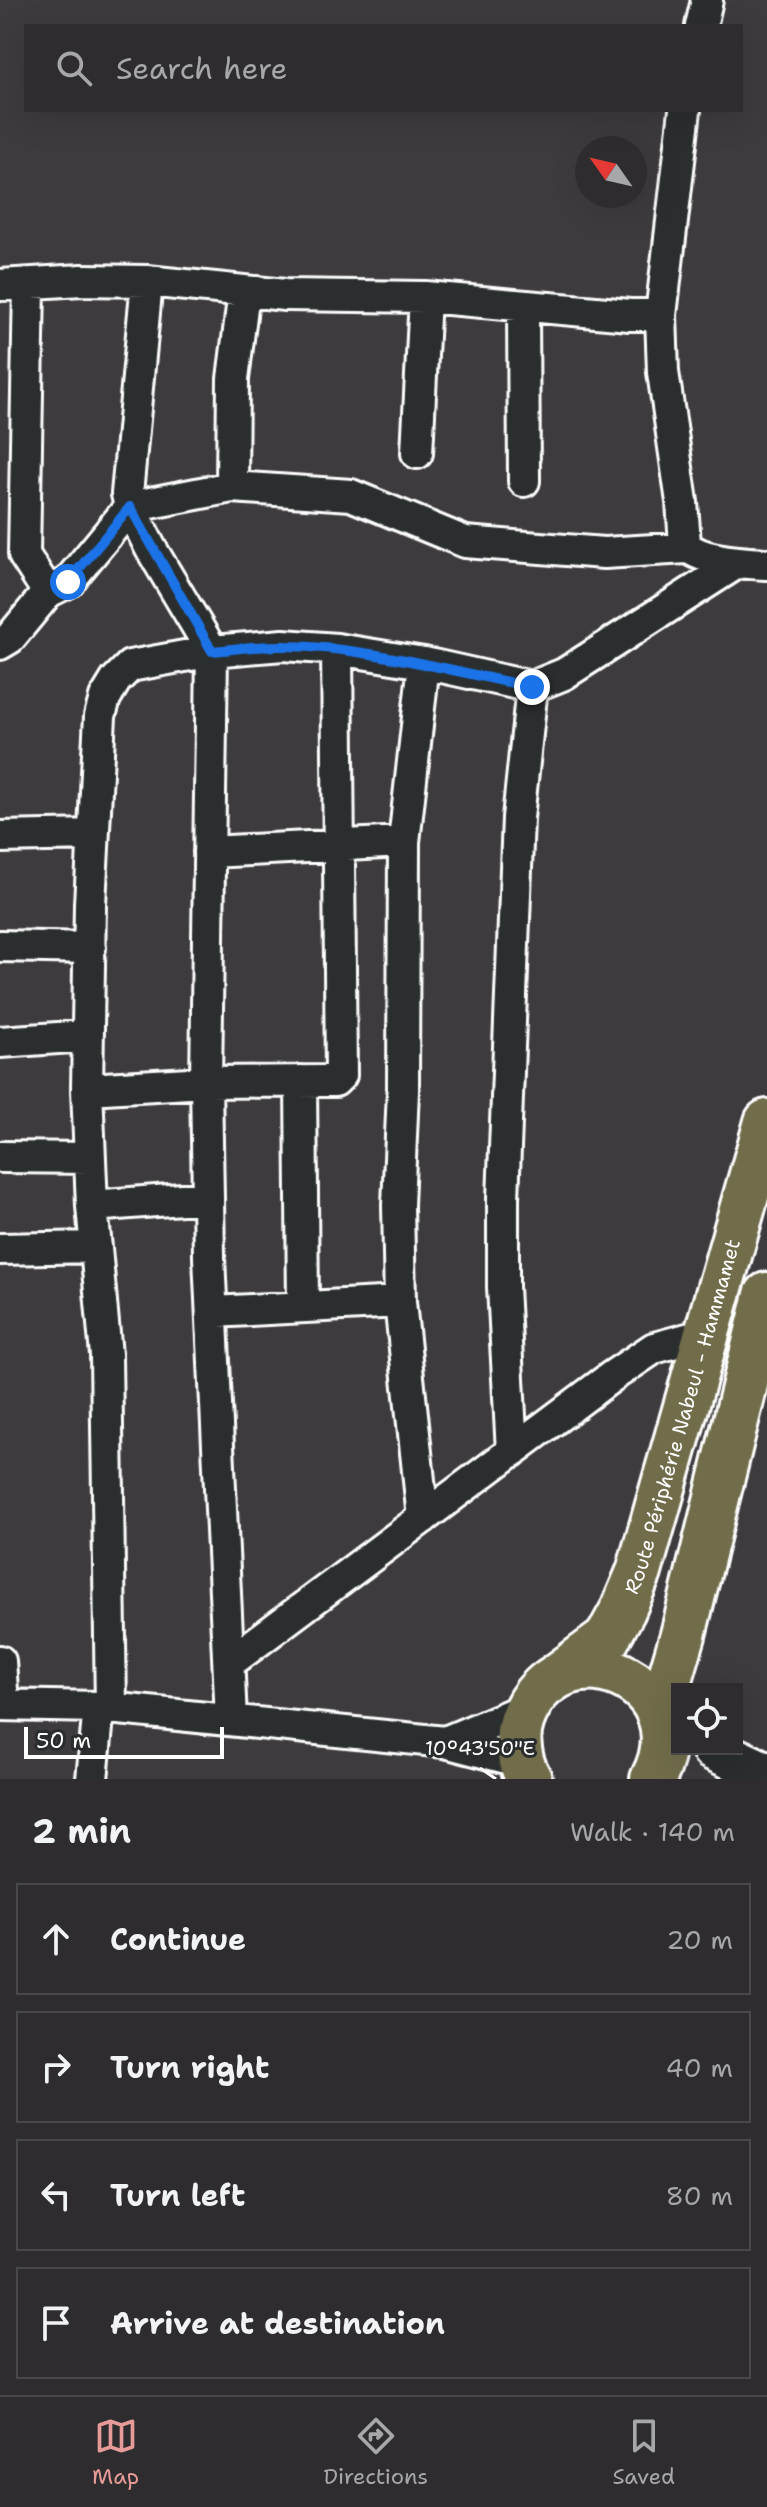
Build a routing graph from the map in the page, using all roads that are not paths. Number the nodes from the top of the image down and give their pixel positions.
1 (707, 0) edge
2 (701, 24) edge
3 (685, 112) edge
4 (147, 281) junction
5 (15, 285) edge
6 (244, 291) junction
7 (425, 297) junction
8 (523, 306) junction
9 (661, 315) junction
10 (417, 453) dead end
11 (524, 481) dead end
12 (232, 487) junction
13 (130, 507) junction
14 (686, 546) junction
15 (752, 563) edge
16 (48, 592) junction
17 (0, 644) edge
18 (337, 649) junction
19 (212, 651) junction
20 (424, 663) junction
21 (532, 687) junction
22 (93, 835) junction
23 (0, 837) edge
24 (404, 842) junction
25 (339, 845) junction
26 (209, 852) junction
27 (0, 946) edge
28 (90, 948) junction
29 (87, 1036) junction
30 (0, 1042) edge
31 (301, 1081) junction
32 (206, 1082) junction
33 (87, 1089) junction
34 (767, 1122) edge
35 (0, 1157) edge
36 (90, 1158) junction
37 (208, 1197) junction
38 (92, 1206) junction
39 (95, 1247) junction
40 (0, 1249) edge
41 (767, 1295) edge
42 (400, 1302) junction
43 (303, 1307) junction
44 (213, 1312) junction
45 (709, 1333) junction
46 (512, 1452) junction
47 (423, 1518) junction
48 (0, 1661) edge
49 (229, 1663) junction
50 (538, 1695) junction
51 (1, 1705) edge
52 (105, 1708) junction
53 (664, 1715) edge
54 (231, 1719) junction
55 (445, 1742) junction
56 (726, 1755) edge
57 (523, 1773) edge
58 (767, 1774) edge
59 (92, 1779) edge
60 (653, 1779) edge
61 (746, 1779) edge

1 - 2 street
3 - 9 street
4 - 5 street
4 - 6 street
4 - 13 street
5 - 16 street
6 - 7 street
6 - 12 street
7 - 8 street
7 - 10 street
8 - 9 street
8 - 11 street
9 - 14 street
12 - 13 street
12 - 14 street
13 - 16 street
13 - 19 street
14 - 15 street
15 - 21 street
16 - 17 street
18 - 19 street
18 - 20 street
18 - 25 street
19 - 22 street
19 - 26 street
20 - 21 street
20 - 24 street
21 - 46 street
22 - 23 street
22 - 28 street
24 - 25 street
24 - 42 street
25 - 26 street
25 - 31 street
26 - 32 street
27 - 28 street
28 - 29 street
29 - 30 street
29 - 33 street
31 - 32 street
31 - 43 street
32 - 33 street
32 - 37 street
33 - 36 street
34 - 45 highway, Route Périphérie Nabeul - Hammamet
35 - 36 street
36 - 38 street
37 - 38 street
37 - 44 street
38 - 39 street
39 - 40 street
39 - 52 street
41 - 53 highway
42 - 43 street
42 - 47 street
43 - 44 street
44 - 49 street
45 - 46 street
45 - 50 highway, Route Périphérie Nabeul - Hammamet
46 - 47 street
47 - 49 street
48 - 51 street
49 - 54 street
50 - 53 highway
50 - 55 street
50 - 57 highway
51 - 52 street
52 - 54 street
52 - 59 street
53 - 60 highway
54 - 55 street
55 - 57 street
56 - 58 street
58 - 61 street

